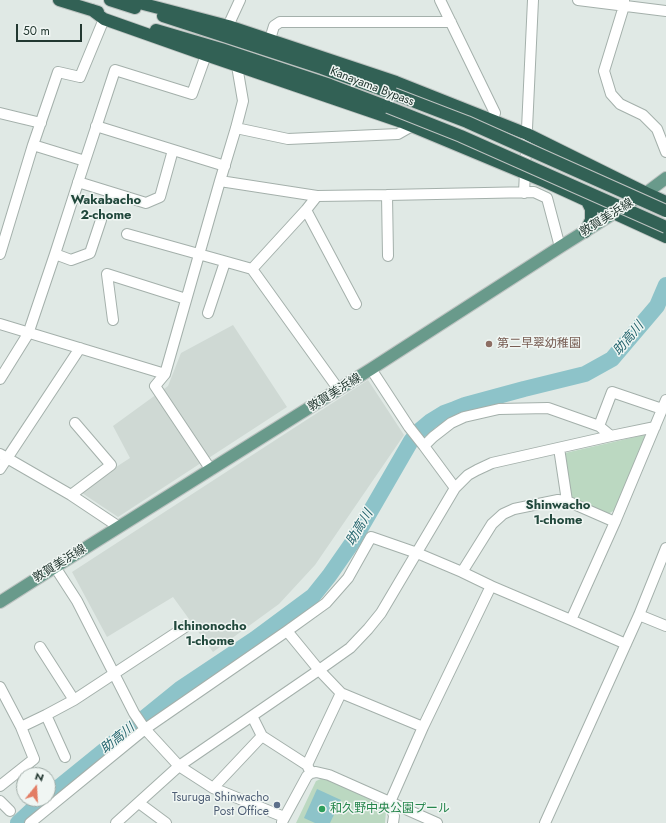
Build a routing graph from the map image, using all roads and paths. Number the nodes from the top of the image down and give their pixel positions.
1 (59, 0) edge
2 (110, 0) edge
3 (128, 0) edge
4 (240, 0) edge
5 (440, 0) edge
6 (533, 0) edge
7 (583, 0) edge
8 (624, 3) edge
9 (92, 10) junction
10 (666, 11) edge
11 (104, 19) junction
12 (451, 22) junction
13 (228, 26) junction
14 (270, 39) junction
15 (206, 55) junction
16 (237, 66) junction
17 (0, 113) edge
18 (492, 120) junction
19 (41, 123) junction
20 (96, 126) junction
21 (412, 126) junction
22 (236, 128) junction
23 (527, 134) junction
24 (33, 145) junction
25 (173, 150) junction
26 (666, 152) edge
27 (85, 161) junction
28 (224, 166) junction
29 (525, 173) junction
30 (666, 178) edge
31 (220, 181) junction
32 (78, 182) junction
33 (524, 193) junction
34 (646, 193) junction
35 (317, 196) junction
36 (387, 196) junction
37 (587, 201) junction
38 (666, 202) edge
39 (306, 210) junction
40 (666, 211) edge
41 (614, 214) junction
42 (101, 220) dead end
43 (666, 227) edge
44 (584, 232) junction
45 (127, 234) dead end
46 (666, 237) edge
47 (560, 247) junction
48 (0, 254) edge
49 (55, 254) junction
50 (199, 255) junction
51 (388, 256) dead end
52 (225, 262) junction
53 (252, 269) junction
54 (186, 299) junction
55 (356, 304) dead end
56 (208, 313) dead end
57 (113, 320) dead end
58 (0, 324) edge
59 (28, 334) junction
60 (80, 348) junction
61 (372, 370) junction
62 (165, 374) junction
63 (0, 379) edge
64 (339, 390) junction
65 (664, 405) edge
66 (75, 423) dead end
67 (599, 426) junction
68 (655, 427) junction
69 (611, 436) junction
70 (424, 446) junction
71 (559, 448) junction
72 (3, 456) edge
73 (0, 469) edge
74 (211, 470) junction
75 (455, 488) junction
76 (71, 495) junction
77 (568, 501) junction
78 (615, 522) junction
79 (119, 527) junction
80 (666, 548) edge
81 (417, 553) junction
82 (55, 567) junction
83 (662, 569) edge
84 (462, 572) junction
85 (491, 586) junction
86 (0, 602) edge
87 (639, 615) junction
88 (571, 620) junction
89 (666, 626) edge
90 (185, 627) dead end
91 (288, 631) junction
92 (626, 644) junction
93 (40, 648) dead end
94 (319, 670) junction
95 (114, 674) junction
96 (0, 687) edge
97 (341, 693) junction
98 (74, 700) junction
99 (46, 714) junction
100 (252, 716) junction
101 (21, 727) junction
102 (423, 727) junction
103 (145, 729) junction
104 (262, 736) junction
105 (65, 757) dead end
106 (179, 766) junction
107 (309, 769) junction
108 (0, 786) edge
109 (213, 788) junction
110 (0, 802) edge
111 (390, 802) junction
112 (139, 803) junction
113 (10, 811) dead end
114 (283, 820) edge
115 (548, 822) edge
116 (30, 823) edge
117 (116, 823) edge
118 (166, 823) edge
119 (393, 823) edge
120 (437, 823) edge

1 - 9 highway, Kanayama Bypass
2 - 40 highway, Kanayama Bypass, bridge
3 - 13 highway
4 - 13 street
5 - 12 street
6 - 23 street
7 - 8 street
8 - 10 street
8 - 26 street
9 - 11 highway
9 - 43 highway, Kanayama Bypass, bridge
11 - 15 highway
11 - 19 street
12 - 14 street
12 - 18 street
13 - 14 highway
14 - 18 highway
15 - 16 highway
15 - 20 street
16 - 21 highway
16 - 22 street
17 - 19 street
18 - 23 highway
19 - 24 street
20 - 25 street
20 - 27 street
21 - 22 street
21 - 29 highway
22 - 28 street
23 - 29 street
23 - 34 highway
24 - 27 street
24 - 48 street
25 - 28 street
25 - 32 street
27 - 32 street
28 - 31 street
29 - 33 street
29 - 37 highway
30 - 34 main road, 敦賀美浜線
31 - 35 street
31 - 50 street
32 - 49 street
33 - 36 street
33 - 47 street
34 - 38 highway
34 - 41 main road, 敦賀美浜線
35 - 36 street
35 - 39 street
36 - 51 street
37 - 41 highway
37 - 44 highway
39 - 53 street
39 - 55 street
41 - 44 main road, 敦賀美浜線
41 - 46 highway
42 - 49 street
44 - 47 main road, 敦賀美浜線
45 - 50 street
47 - 61 main road, 敦賀美浜線
49 - 59 street
50 - 52 street
50 - 54 street
52 - 53 street
52 - 56 street
53 - 64 street
54 - 57 street
54 - 62 street
58 - 59 street
59 - 60 street
59 - 63 street
60 - 62 street
60 - 72 street
61 - 64 main road, 敦賀美浜線
61 - 70 street
62 - 74 street
64 - 74 main road, 敦賀美浜線
65 - 67 street
65 - 68 street
66 - 76 street
67 - 69 street
67 - 70 street
68 - 69 street
68 - 78 street
69 - 71 street
70 - 75 street
71 - 75 street
71 - 77 street
72 - 73 street
72 - 76 street
74 - 79 main road, 敦賀美浜線
75 - 81 street
76 - 79 street
77 - 78 street
77 - 84 street
78 - 88 street
79 - 82 main road, 敦賀美浜線
80 - 83 street
81 - 84 street
81 - 91 street
81 - 94 street
82 - 86 main road, 敦賀美浜線
82 - 95 street
83 - 87 street
84 - 85 street
85 - 88 street
85 - 102 street
87 - 89 street
87 - 92 street
88 - 92 street
90 - 95 street
91 - 94 street
91 - 103 street
92 - 115 street
93 - 98 street
94 - 97 street
94 - 100 street
95 - 98 street
95 - 103 street
96 - 101 street
97 - 102 street
97 - 107 street
98 - 99 street
99 - 101 street
99 - 105 street
100 - 104 street
100 - 106 street
101 - 108 street
102 - 111 street
103 - 106 street
103 - 116 street
104 - 107 street
104 - 109 street
106 - 109 street
106 - 112 street
107 - 111 street
107 - 114 street
109 - 114 street
110 - 113 street
111 - 119 street
111 - 120 street
112 - 117 street
112 - 118 street

